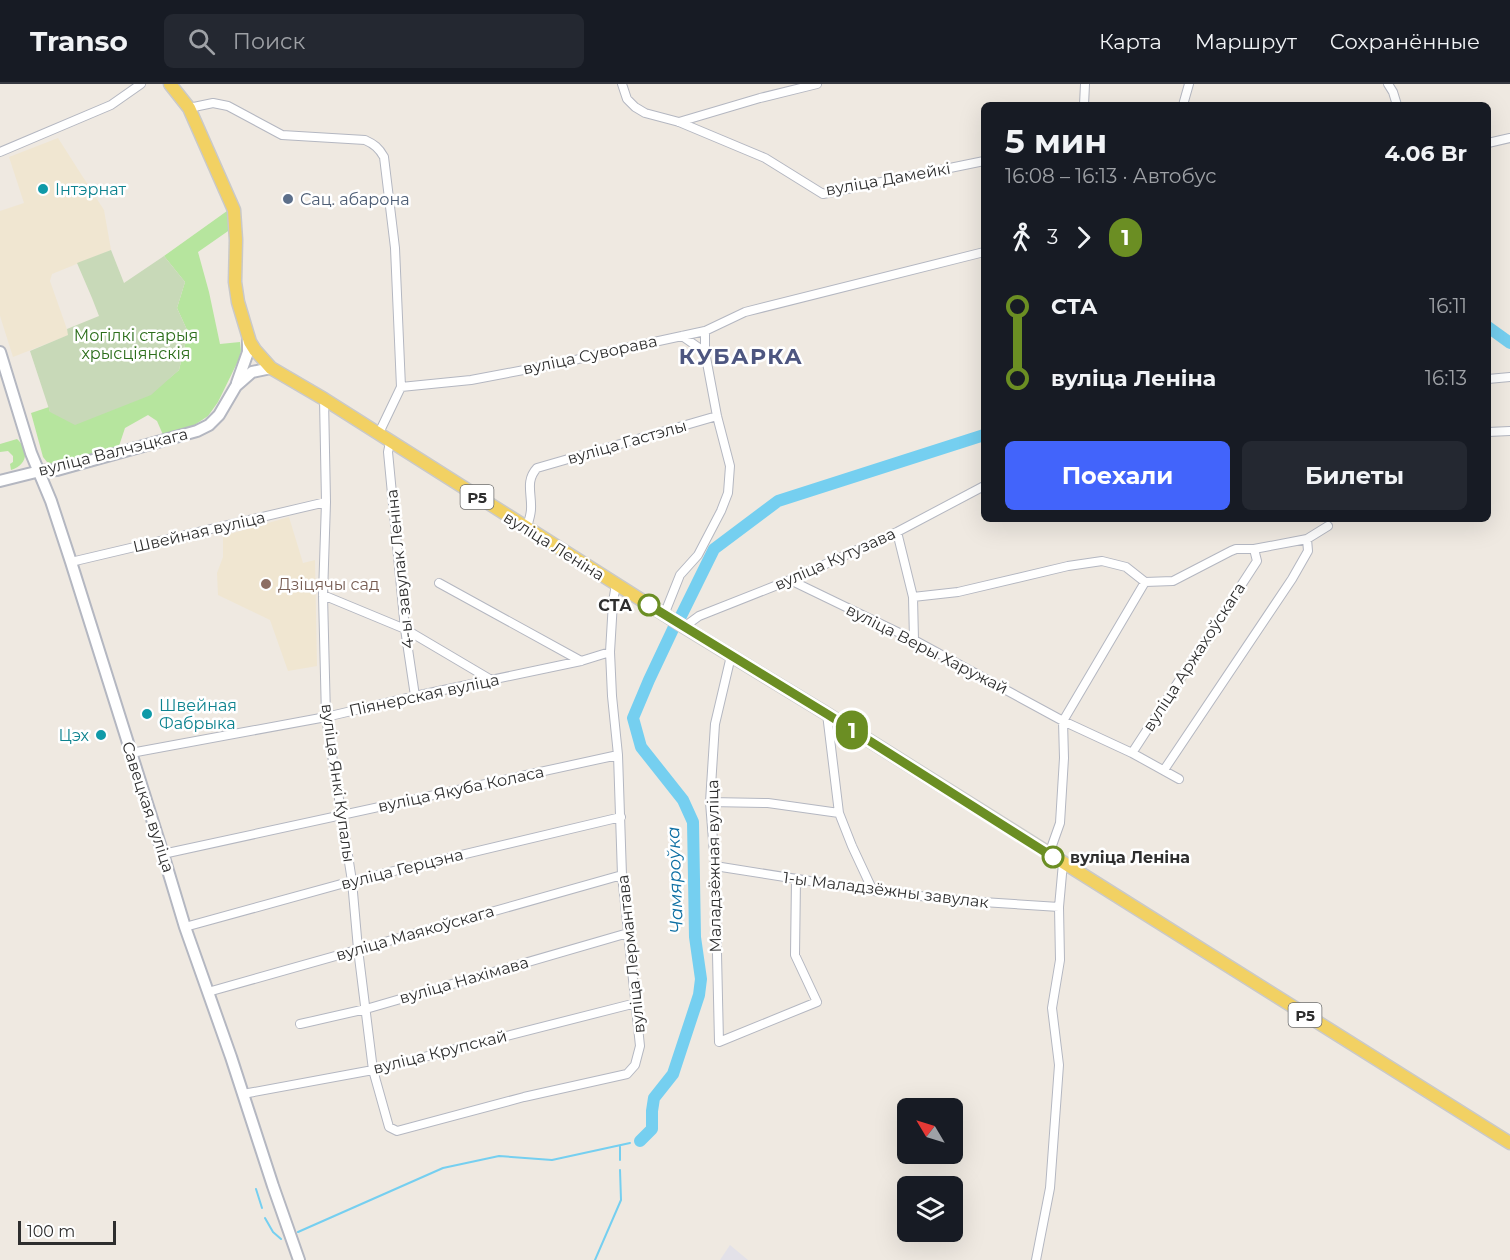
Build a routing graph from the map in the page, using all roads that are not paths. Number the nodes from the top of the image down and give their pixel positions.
1 (141, 84) edge
2 (170, 84) edge
3 (622, 84) edge
4 (817, 84) edge
5 (1085, 84) edge
6 (1189, 84) edge
7 (1388, 84) edge
8 (1084, 102) edge
9 (1184, 102) edge
10 (1396, 102) edge
11 (189, 108) junction
12 (679, 122) junction
13 (1510, 138) edge
14 (1491, 142) edge
15 (0, 152) edge
16 (981, 162) edge
17 (981, 253) edge
18 (705, 331) junction
19 (248, 333) junction
20 (682, 336) junction
21 (0, 352) edge
22 (705, 352) junction
23 (271, 368) junction
24 (1510, 377) edge
25 (1491, 380) edge
26 (236, 386) junction
27 (401, 387) junction
28 (324, 399) junction
29 (717, 416) junction
30 (1510, 431) edge
31 (1491, 432) edge
32 (378, 435) junction
33 (390, 442) junction
34 (39, 471) junction
35 (0, 481) edge
36 (981, 488) edge
37 (326, 502) junction
38 (1328, 526) dead end
39 (527, 528) junction
40 (897, 532) junction
41 (1307, 539) junction
42 (1254, 549) junction
43 (71, 562) junction
44 (790, 580) junction
45 (1145, 582) junction
46 (439, 583) dead end
47 (616, 584) junction
48 (323, 595) junction
49 (912, 597) junction
50 (664, 615) junction
51 (684, 627) junction
52 (405, 628) junction
53 (914, 640) junction
54 (610, 652) junction
55 (730, 656) junction
56 (581, 661) junction
57 (493, 681) junction
58 (414, 696) junction
59 (827, 714) junction
60 (326, 717) junction
61 (1062, 721) junction
62 (131, 753) junction
63 (1132, 753) junction
64 (618, 755) junction
65 (1164, 770) junction
66 (1179, 778) dead end
67 (710, 802) junction
68 (838, 813) junction
69 (341, 814) junction
70 (621, 817) junction
71 (163, 854) junction
72 (1049, 854) junction
73 (1063, 863) junction
74 (715, 866) junction
75 (622, 875) junction
76 (796, 879) junction
77 (352, 881) junction
78 (873, 891) junction
79 (1059, 907) junction
80 (184, 927) junction
81 (628, 933) junction
82 (358, 949) junction
83 (208, 992) junction
84 (636, 1003) junction
85 (366, 1009) junction
86 (300, 1024) dead end
87 (373, 1070) junction
88 (243, 1094) junction
89 (389, 1127) joint
90 (1510, 1143) edge
91 (299, 1260) edge
92 (1036, 1260) edge

1 - 15 street
2 - 11 main road, вуліца Леніна / Р5
3 - 12 street, вуліца Дамейкі
4 - 12 street
5 - 8 street
6 - 9 street
7 - 10 street
11 - 19 main road, вуліца Леніна / Р5
11 - 27 street
12 - 16 street, вуліца Дамейкі
13 - 14 street
17 - 18 street, вуліца Суворава
18 - 20 street, вуліца Суворава
18 - 22 street
19 - 23 main road, вуліца Леніна / Р5
19 - 26 street
20 - 22 street
20 - 27 street, вуліца Суворава
21 - 34 street, Савецкая вуліца
22 - 29 street
23 - 26 street, вуліца Валчэцкага
23 - 28 main road, вуліца Леніна / Р5
24 - 25 street
26 - 34 street, вуліца Валчэцкага
27 - 32 street
28 - 32 main road, вуліца Леніна / Р5
28 - 37 street, вуліца Янкі Купалы
29 - 39 street, вуліца Гастэлы
29 - 50 street
30 - 31 street
32 - 33 main road, вуліца Леніна / Р5
33 - 39 main road, вуліца Леніна / Р5
33 - 52 street, 4-ы завулак Леніна
34 - 35 street, вуліца Валчэцкага
34 - 43 street, Савецкая вуліца
36 - 40 street, вуліца Кутузава
37 - 43 street, Швейная вуліца
37 - 48 street, вуліца Янкі Купалы
38 - 41 street
39 - 47 main road, вуліца Леніна / Р5
40 - 44 street, вуліца Кутузава
40 - 49 street
41 - 42 street
41 - 65 street
42 - 45 street
42 - 63 street, вуліца Аржахоўскага
43 - 62 street, Савецкая вуліца
44 - 51 street, вуліца Кутузава
44 - 53 street, вуліца Веры Харужай
45 - 49 street
45 - 61 street
46 - 56 street
47 - 50 main road, вуліца Леніна / Р5
47 - 54 street, вуліца Лермантава
48 - 52 street
48 - 60 street, вуліца Янкі Купалы
49 - 53 street
50 - 51 main road, вуліца Леніна / Р5
51 - 55 main road, вуліца Леніна / Р5
52 - 57 street
52 - 58 street, 4-ы завулак Леніна
53 - 61 street, вуліца Веры Харужай
54 - 56 street, Піянерская вуліца
54 - 64 street, вуліца Лермантава
55 - 59 main road, вуліца Леніна / Р5
55 - 67 street, Маладзёжная вуліца
56 - 57 street, Піянерская вуліца
57 - 58 street, Піянерская вуліца
58 - 60 street, Піянерская вуліца
59 - 68 street
59 - 72 main road, вуліца Леніна / Р5
60 - 62 street, Піянерская вуліца
60 - 69 street, вуліца Янкі Купалы
61 - 63 street, вуліца Веры Харужай
61 - 72 street
62 - 71 street, Савецкая вуліца
63 - 65 street, вуліца Веры Харужай
64 - 69 street, вуліца Якуба Коласа
64 - 70 street, вуліца Лермантава
65 - 66 street, вуліца Веры Харужай
67 - 68 street
67 - 74 street, Маладзёжная вуліца
68 - 78 street
69 - 71 street, вуліца Якуба Коласа
69 - 77 street, вуліца Янкі Купалы
70 - 75 street, вуліца Лермантава
70 - 77 street, вуліца Герцэна
71 - 80 street, Савецкая вуліца
72 - 73 main road, вуліца Леніна / Р5
73 - 79 street
73 - 90 main road, вуліца Леніна / Р5
74 - 76 street, 1-ы Маладзёжны завулак
74 - 76 street, Маладзёжная вуліца
75 - 81 street, вуліца Лермантава
75 - 82 street, вуліца Маякоўскага
76 - 78 street, 1-ы Маладзёжны завулак
77 - 80 street, вуліца Герцэна
77 - 82 street, вуліца Янкі Купалы
78 - 79 street, 1-ы Маладзёжны завулак
79 - 92 street
80 - 83 street, Савецкая вуліца
81 - 84 street, вуліца Лермантава
81 - 85 street, вуліца Нахімава
82 - 83 street, вуліца Маякоўскага
82 - 85 street, вуліца Янкі Купалы
83 - 88 street, Савецкая вуліца
84 - 87 street, вуліца Крупскай
84 - 89 street, вуліца Лермантава
85 - 86 street, вуліца Нахімава
85 - 87 street, вуліца Янкі Купалы
87 - 88 street, вуліца Крупскай
87 - 89 street, вуліца Янкі Купалы
88 - 91 street, Савецкая вуліца

